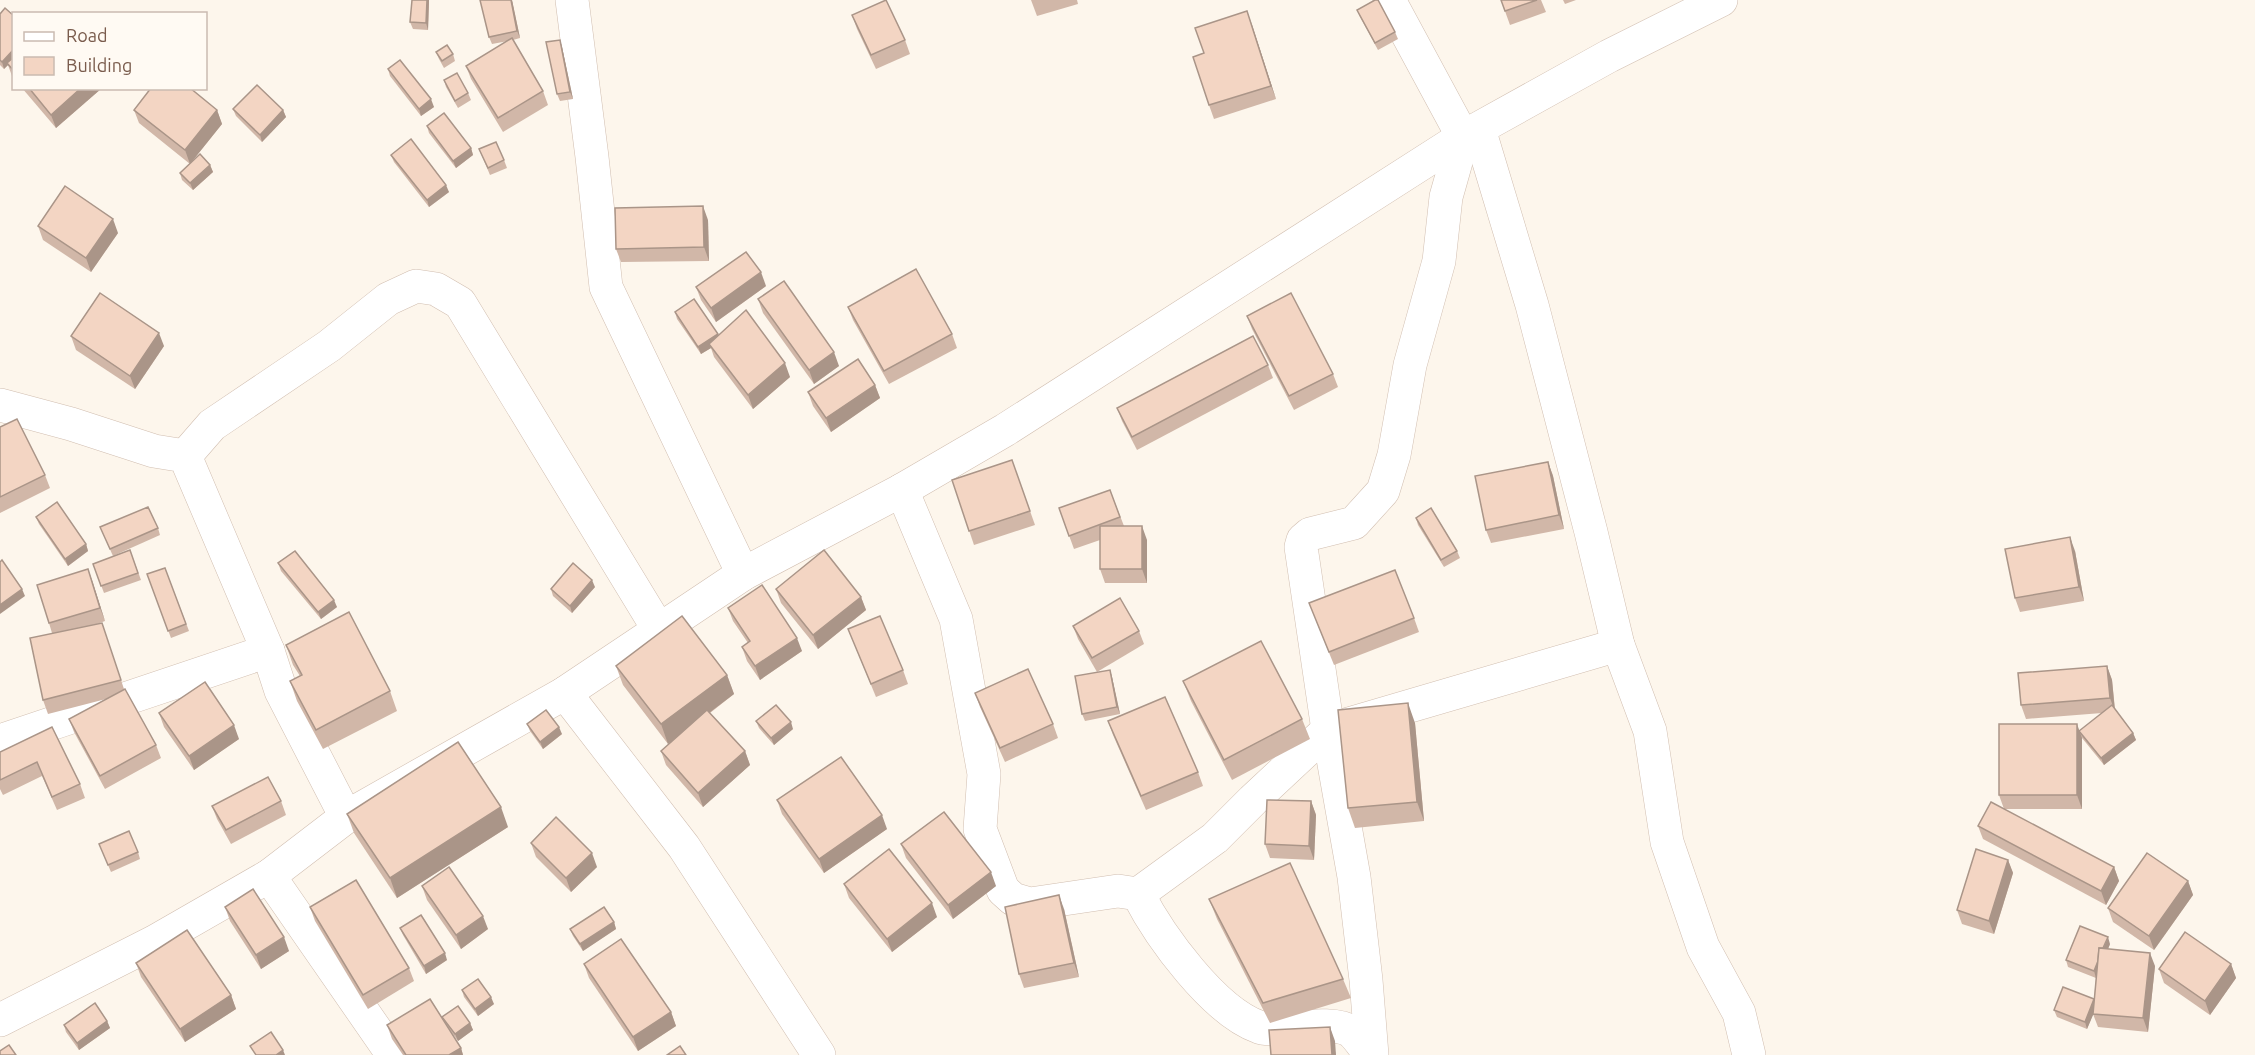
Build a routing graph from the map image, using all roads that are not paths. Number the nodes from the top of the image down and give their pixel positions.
1 (572, 0) edge
2 (1389, 0) edge
3 (1721, 0) edge
4 (1471, 133) junction
5 (0, 405) edge
6 (185, 456) junction
7 (902, 490) junction
8 (743, 574) junction
9 (659, 630) junction
10 (1618, 645) junction
11 (268, 651) junction
12 (565, 693) junction
13 (1328, 730) junction
14 (0, 741) edge
15 (346, 817) junction
16 (269, 876) junction
17 (1138, 894) junction
18 (0, 1020) edge
19 (393, 1055) edge
20 (819, 1055) edge
21 (1371, 1055) edge
22 (1749, 1055) edge

1 - 8 street
2 - 4 street
3 - 4 street
4 - 7 street
4 - 10 street
4 - 13 street
5 - 6 street
6 - 9 street
6 - 11 street
7 - 8 street
7 - 17 street
8 - 9 street
9 - 12 street
10 - 13 street
10 - 22 street
11 - 14 street
11 - 15 street
12 - 15 street
12 - 20 street
13 - 17 street
13 - 21 street
15 - 16 street
16 - 18 street
16 - 19 street
17 - 21 street

